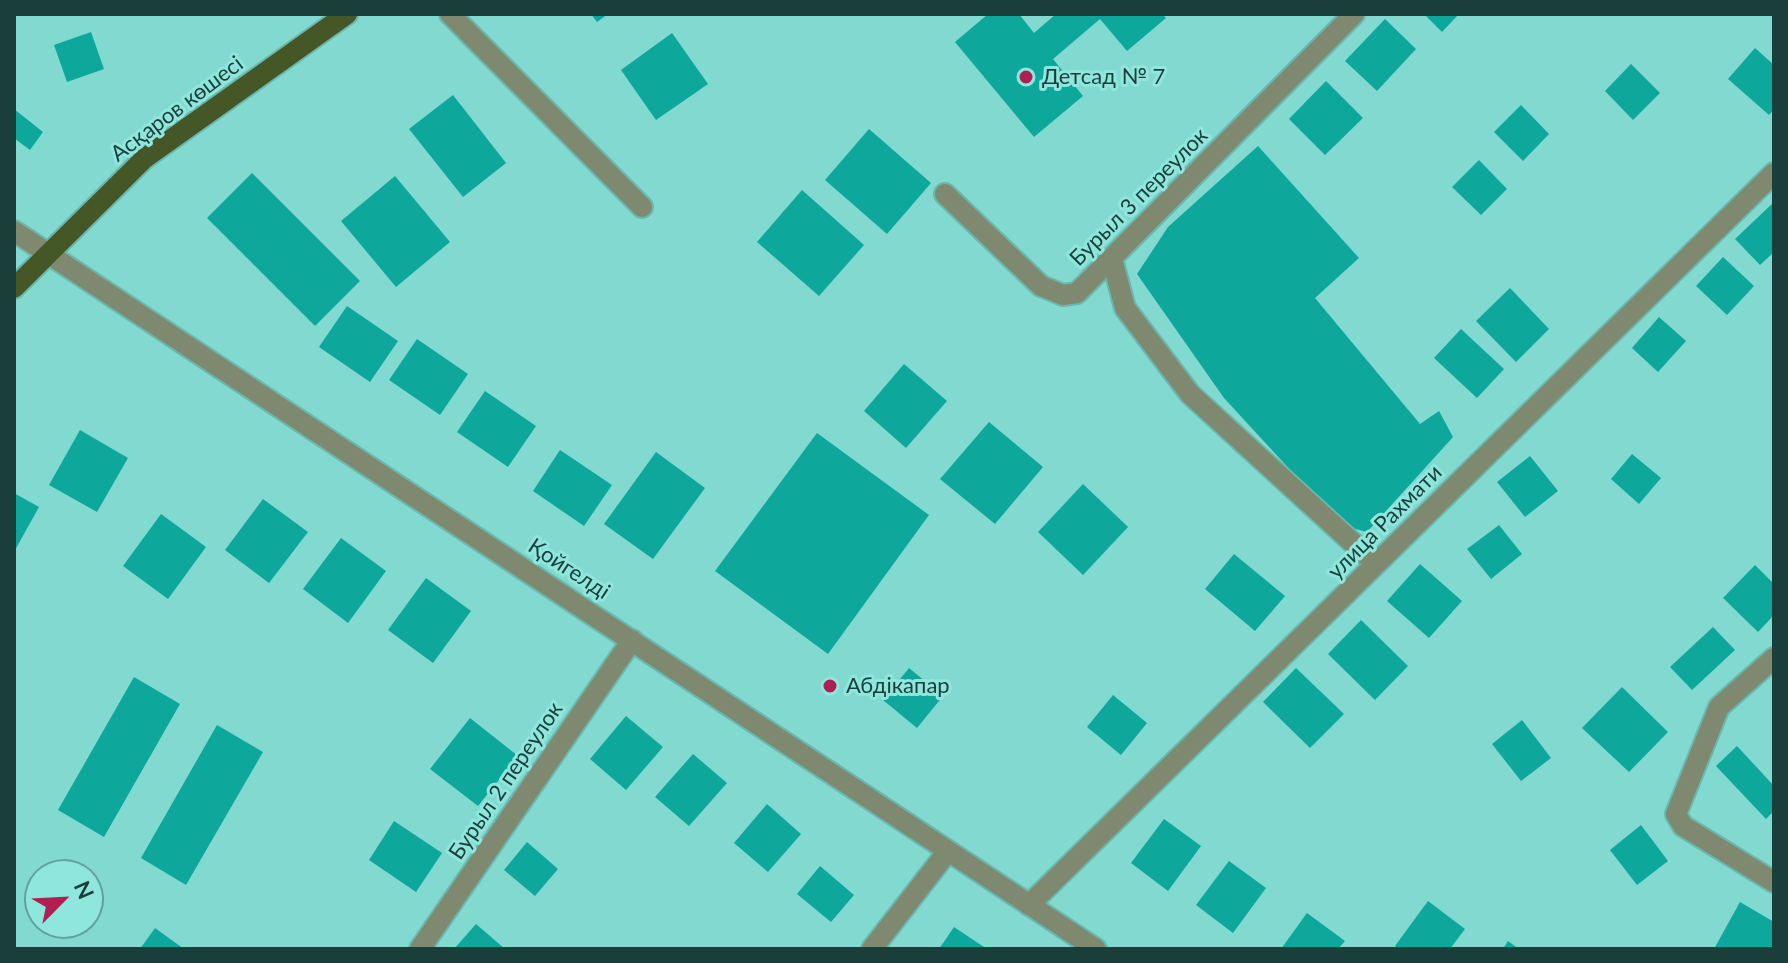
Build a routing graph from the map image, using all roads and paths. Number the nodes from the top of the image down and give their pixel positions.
1 (347, 14) edge
2 (450, 14) edge
3 (1354, 14) edge
4 (1774, 173) edge
5 (945, 194) dead end
6 (642, 207) dead end
7 (14, 231) edge
8 (47, 253) junction
9 (1112, 259) junction
10 (14, 288) edge
11 (1376, 564) junction
12 (632, 640) junction
13 (1774, 658) edge
14 (948, 851) junction
15 (1774, 882) edge
16 (1029, 905) junction
17 (420, 949) edge
18 (872, 949) edge
19 (1096, 949) edge

1 - 8 main road, Асқаров көшесі
2 - 6 street
3 - 9 street, Бурыл 3 переулок
4 - 11 street, улица Рахмати
5 - 9 street, Бурыл 3 переулок
7 - 8 street, Қойгелді
8 - 10 main road, Асқаров көшесі
8 - 12 street, Қойгелді
9 - 11 street
11 - 16 street, улица Рахмати
12 - 14 street, Қойгелді
12 - 17 street, Бурыл 2 переулок
13 - 15 street
14 - 16 street, Қойгелді
14 - 18 street
16 - 19 street, Қойгелді

